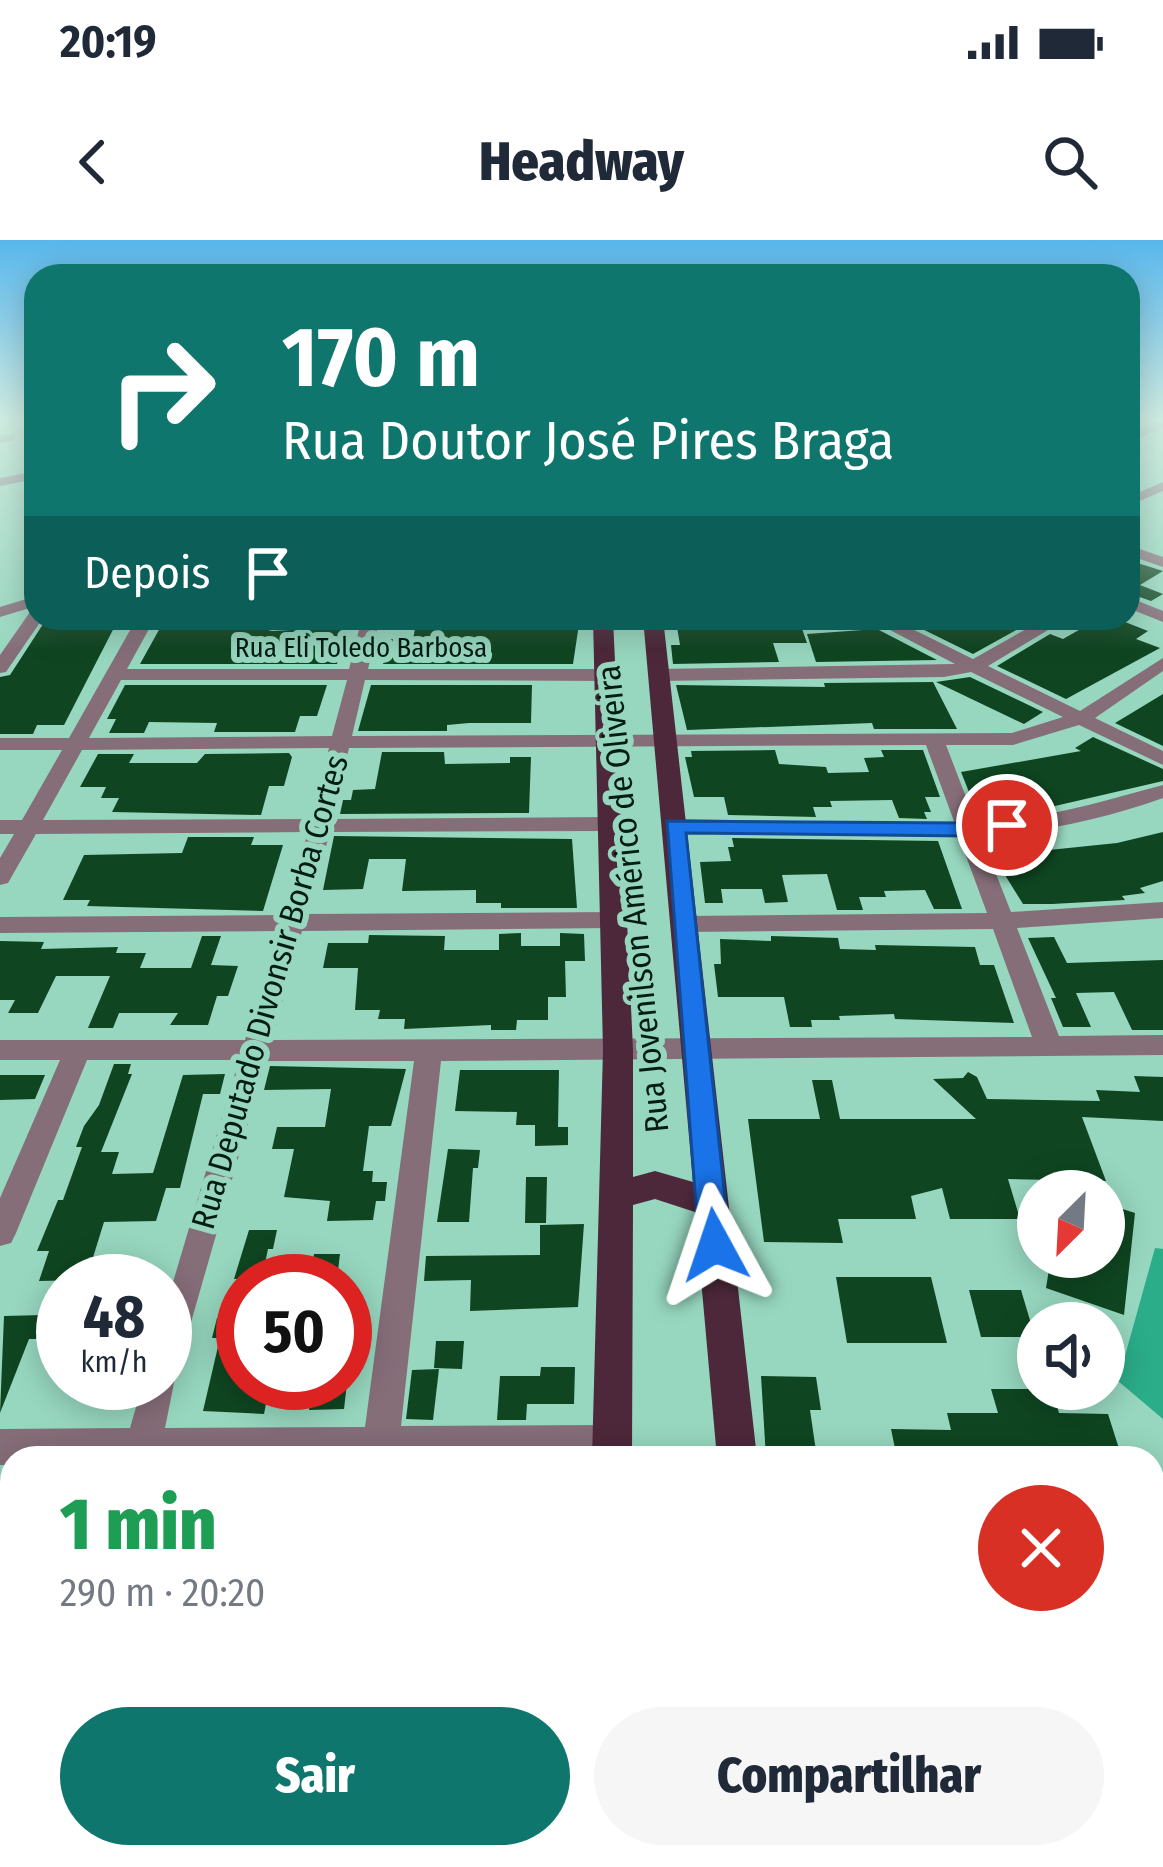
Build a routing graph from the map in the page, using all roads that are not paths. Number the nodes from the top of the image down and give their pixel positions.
1 (26, 630) edge
2 (139, 630) edge
3 (368, 630) edge
4 (604, 630) edge
5 (654, 630) edge
6 (900, 630) edge
7 (1038, 630) edge
8 (974, 666) junction
9 (0, 668) edge
10 (1158, 672) edge
11 (114, 674) junction
12 (358, 674) junction
13 (607, 675) junction
14 (659, 675) junction
15 (1082, 718) junction
16 (934, 740) junction
17 (666, 742) junction
18 (339, 743) junction
19 (608, 743) junction
20 (0, 744) edge
21 (74, 744) junction
22 (1163, 759) edge
23 (1163, 791) edge
24 (610, 824) junction
25 (31, 826) junction
26 (675, 826) junction
27 (0, 827) edge
28 (320, 827) junction
29 (968, 830) junction
30 (0, 878) edge
31 (1163, 910) edge
32 (614, 920) junction
33 (292, 921) junction
34 (1002, 921) junction
35 (685, 924) junction
36 (0, 925) edge
37 (1163, 1045) edge
38 (1049, 1046) junction
39 (0, 1050) edge
40 (77, 1050) junction
41 (429, 1050) junction
42 (618, 1050) junction
43 (256, 1051) junction
44 (699, 1051) junction
45 (616, 1195) junction
46 (710, 1202) junction
47 (0, 1233) edge
48 (192, 1273) edge
49 (152, 1410) edge
50 (142, 1446) edge
51 (381, 1446) edge
52 (612, 1446) edge
53 (736, 1446) edge

1 - 9 street
2 - 11 street
3 - 12 street, Rua Deputado Divonsir Borba Cortes
4 - 13 main road, Rua Jovenilson Américo de Oliveira
5 - 14 main road, Rua Jovenilson Américo de Oliveira
6 - 8 street
7 - 8 street
8 - 14 street
8 - 15 street
10 - 15 street
11 - 12 street, Rua Eli Toledo Barbosa
11 - 21 street
12 - 13 street, Rua Eli Toledo Barbosa
12 - 18 street, Rua Deputado Divonsir Borba Cortes
13 - 19 main road, Rua Jovenilson Américo de Oliveira
14 - 17 main road, Rua Jovenilson Américo de Oliveira
15 - 16 street
15 - 22 street
16 - 17 street
16 - 29 street
17 - 19 street
17 - 26 main road, Rua Jovenilson Américo de Oliveira
18 - 19 street
18 - 21 street
18 - 28 street, Rua Deputado Divonsir Borba Cortes
19 - 24 main road, Rua Jovenilson Américo de Oliveira
20 - 21 street
21 - 25 street
23 - 29 street
24 - 28 street
24 - 32 main road, Rua Jovenilson Américo de Oliveira
25 - 27 street
25 - 28 street
25 - 30 street
26 - 29 street
26 - 35 main road, Rua Jovenilson Américo de Oliveira
28 - 33 street, Rua Deputado Divonsir Borba Cortes
29 - 34 street
31 - 34 street
32 - 33 street
32 - 42 main road, Rua Jovenilson Américo de Oliveira
33 - 36 street
33 - 43 street, Rua Deputado Divonsir Borba Cortes
34 - 35 street
34 - 38 street
35 - 44 main road, Rua Jovenilson Américo de Oliveira
37 - 38 street
38 - 44 street
39 - 40 street
40 - 43 street
40 - 47 street
41 - 42 street
41 - 43 street
41 - 51 street
42 - 44 street
42 - 45 main road, Rua Jovenilson Américo de Oliveira
43 - 48 street, Rua Deputado Divonsir Borba Cortes
44 - 46 main road, Rua Jovenilson Américo de Oliveira
45 - 46 main road
45 - 52 main road, Rua Jovenilson Américo de Oliveira
46 - 53 main road, Rua Jovenilson Américo de Oliveira
49 - 50 street

